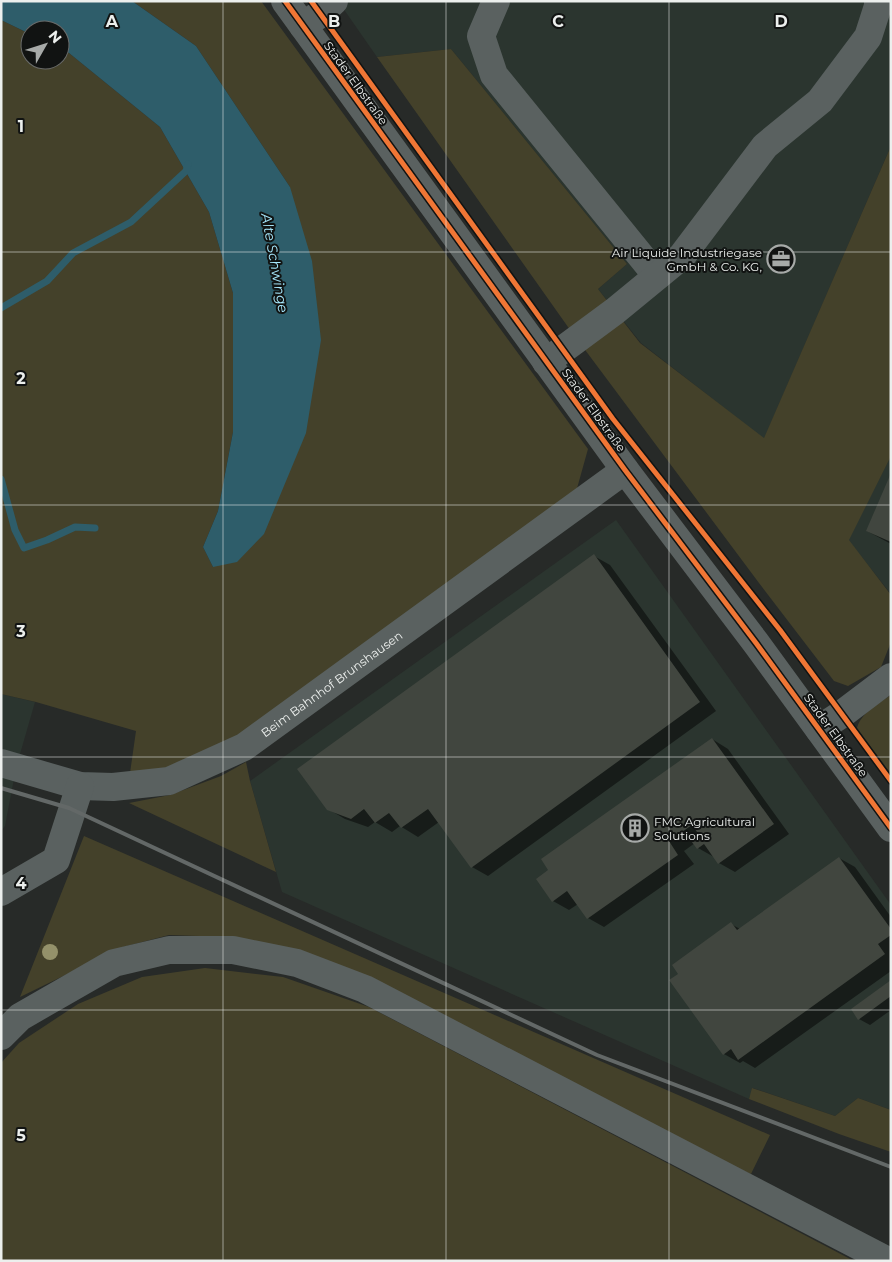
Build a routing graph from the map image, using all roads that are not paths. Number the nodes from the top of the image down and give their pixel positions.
1 (285, 1) edge
2 (334, 1) edge
3 (496, 1) edge
4 (878, 1) edge
5 (303, 26) junction
6 (657, 276) junction
7 (546, 362) junction
8 (625, 470) junction
9 (891, 677) edge
10 (819, 729) junction
11 (1, 764) edge
12 (80, 786) junction
13 (891, 828) edge
14 (1, 892) edge
15 (7, 1021) edge
16 (888, 1261) edge

1 - 5 street, Stader Elbstraße
2 - 5 street
3 - 6 street
4 - 6 street
5 - 7 street, Stader Elbstraße
6 - 7 street
7 - 8 street, Stader Elbstraße
8 - 10 street, Stader Elbstraße
8 - 12 street, Beim Bahnhof Brunshausen
9 - 10 street
10 - 13 street, Stader Elbstraße
11 - 12 street, Beim Bahnhof Brunshausen
12 - 14 street
15 - 16 street

